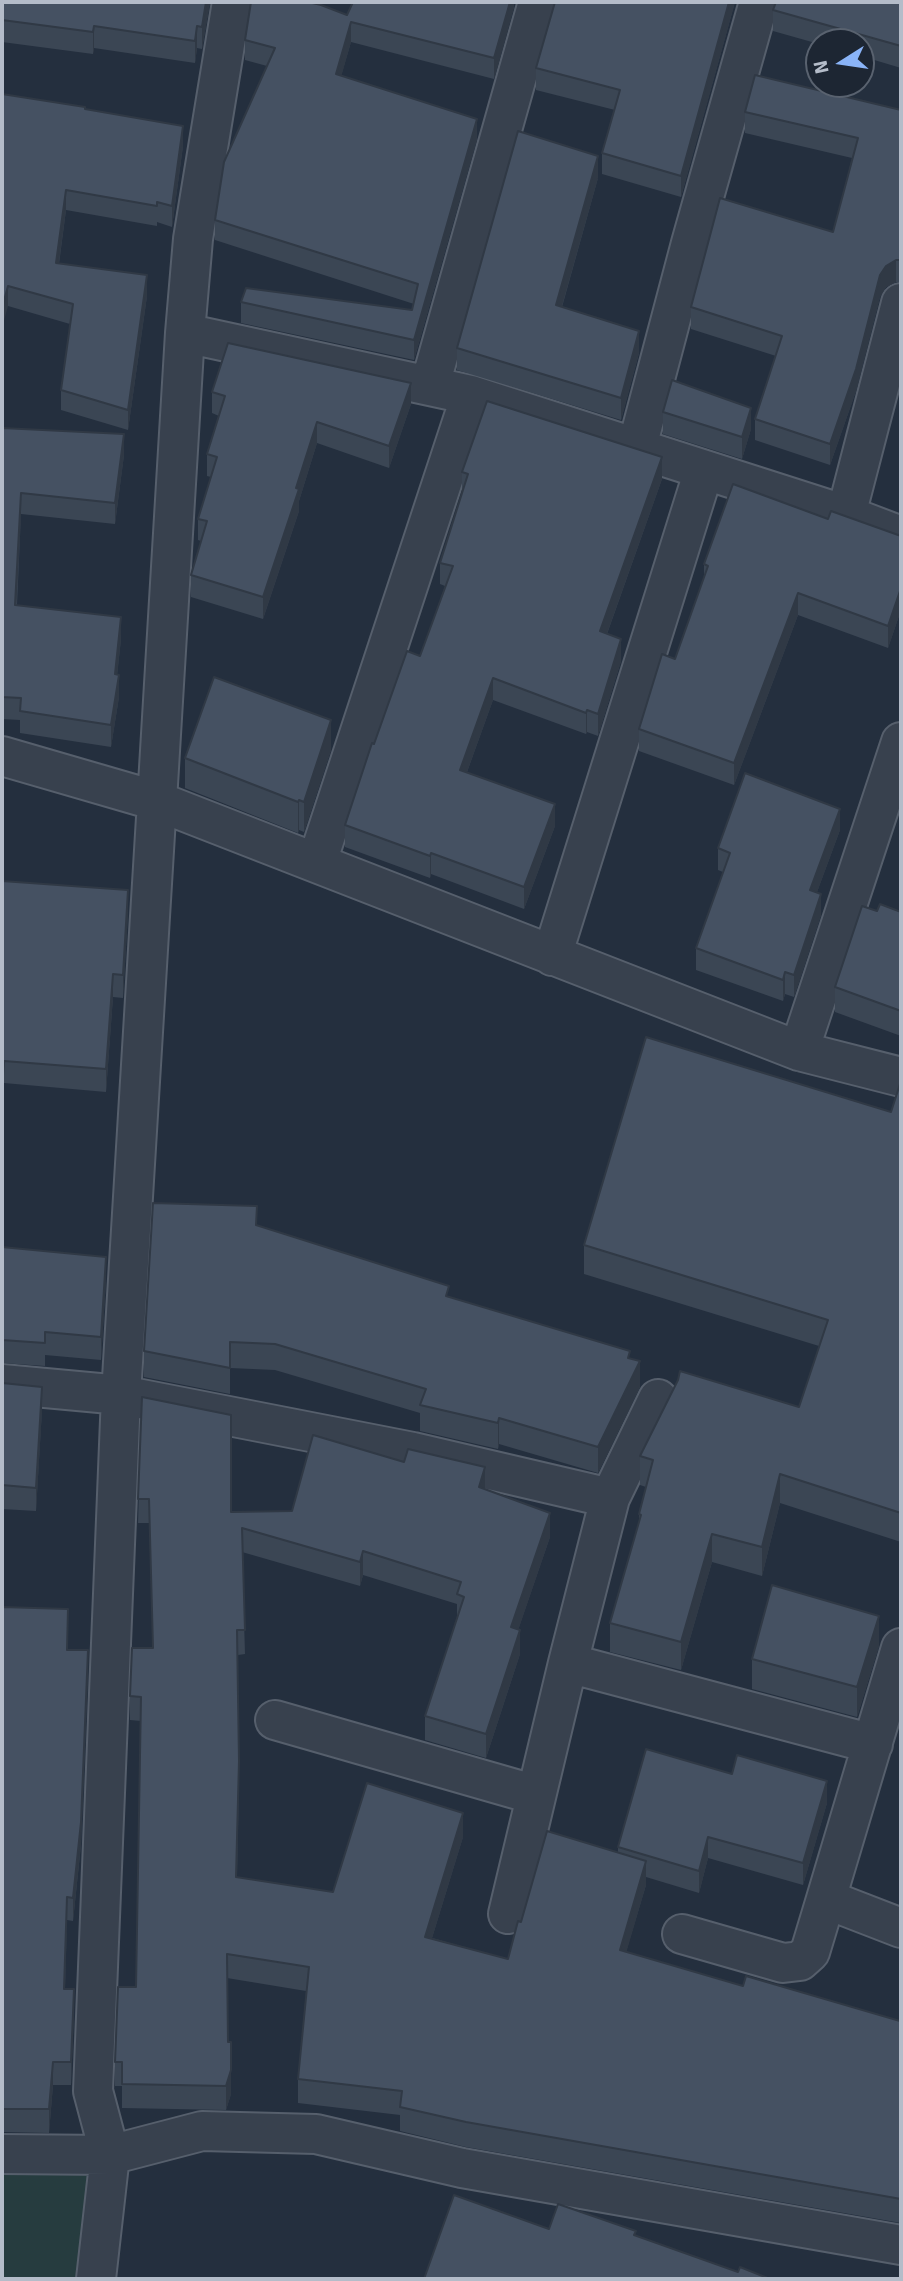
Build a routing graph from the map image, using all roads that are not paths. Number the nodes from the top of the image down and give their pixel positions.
1 (232, 2) edge
2 (538, 2) edge
3 (759, 2) edge
4 (901, 303) edge
5 (185, 333) junction
6 (430, 385) junction
7 (471, 395) junction
8 (637, 447) junction
9 (704, 470) junction
10 (846, 515) junction
11 (901, 536) edge
12 (901, 742) edge
13 (2, 755) edge
14 (157, 801) junction
15 (317, 862) junction
16 (552, 957) junction
17 (799, 1051) junction
18 (901, 1077) edge
19 (2, 1384) edge
20 (121, 1395) junction
21 (658, 1399) dead end
22 (610, 1498) junction
23 (901, 1648) edge
24 (568, 1663) junction
25 (275, 1720) dead end
26 (873, 1744) junction
27 (536, 1795) junction
28 (826, 1899) junction
29 (508, 1914) dead end
30 (901, 1928) edge
31 (682, 1934) dead end
32 (2, 2154) edge
33 (110, 2155) junction
34 (901, 2245) edge
35 (96, 2279) edge

1 - 5 street
2 - 6 street
3 - 8 street
4 - 10 street
5 - 6 street
5 - 14 street
6 - 7 street
7 - 8 street
7 - 15 street
8 - 9 street
9 - 10 street
9 - 16 street
10 - 11 street
12 - 17 street
13 - 14 street
14 - 15 street
14 - 20 street
15 - 16 street
16 - 17 street
17 - 18 street
19 - 20 street
20 - 22 street
20 - 33 street
21 - 22 street
22 - 24 street
23 - 26 street
24 - 26 street
24 - 27 street
25 - 27 street
26 - 28 street
27 - 29 street
28 - 30 street
28 - 31 street
32 - 33 street
33 - 34 street
33 - 35 street

